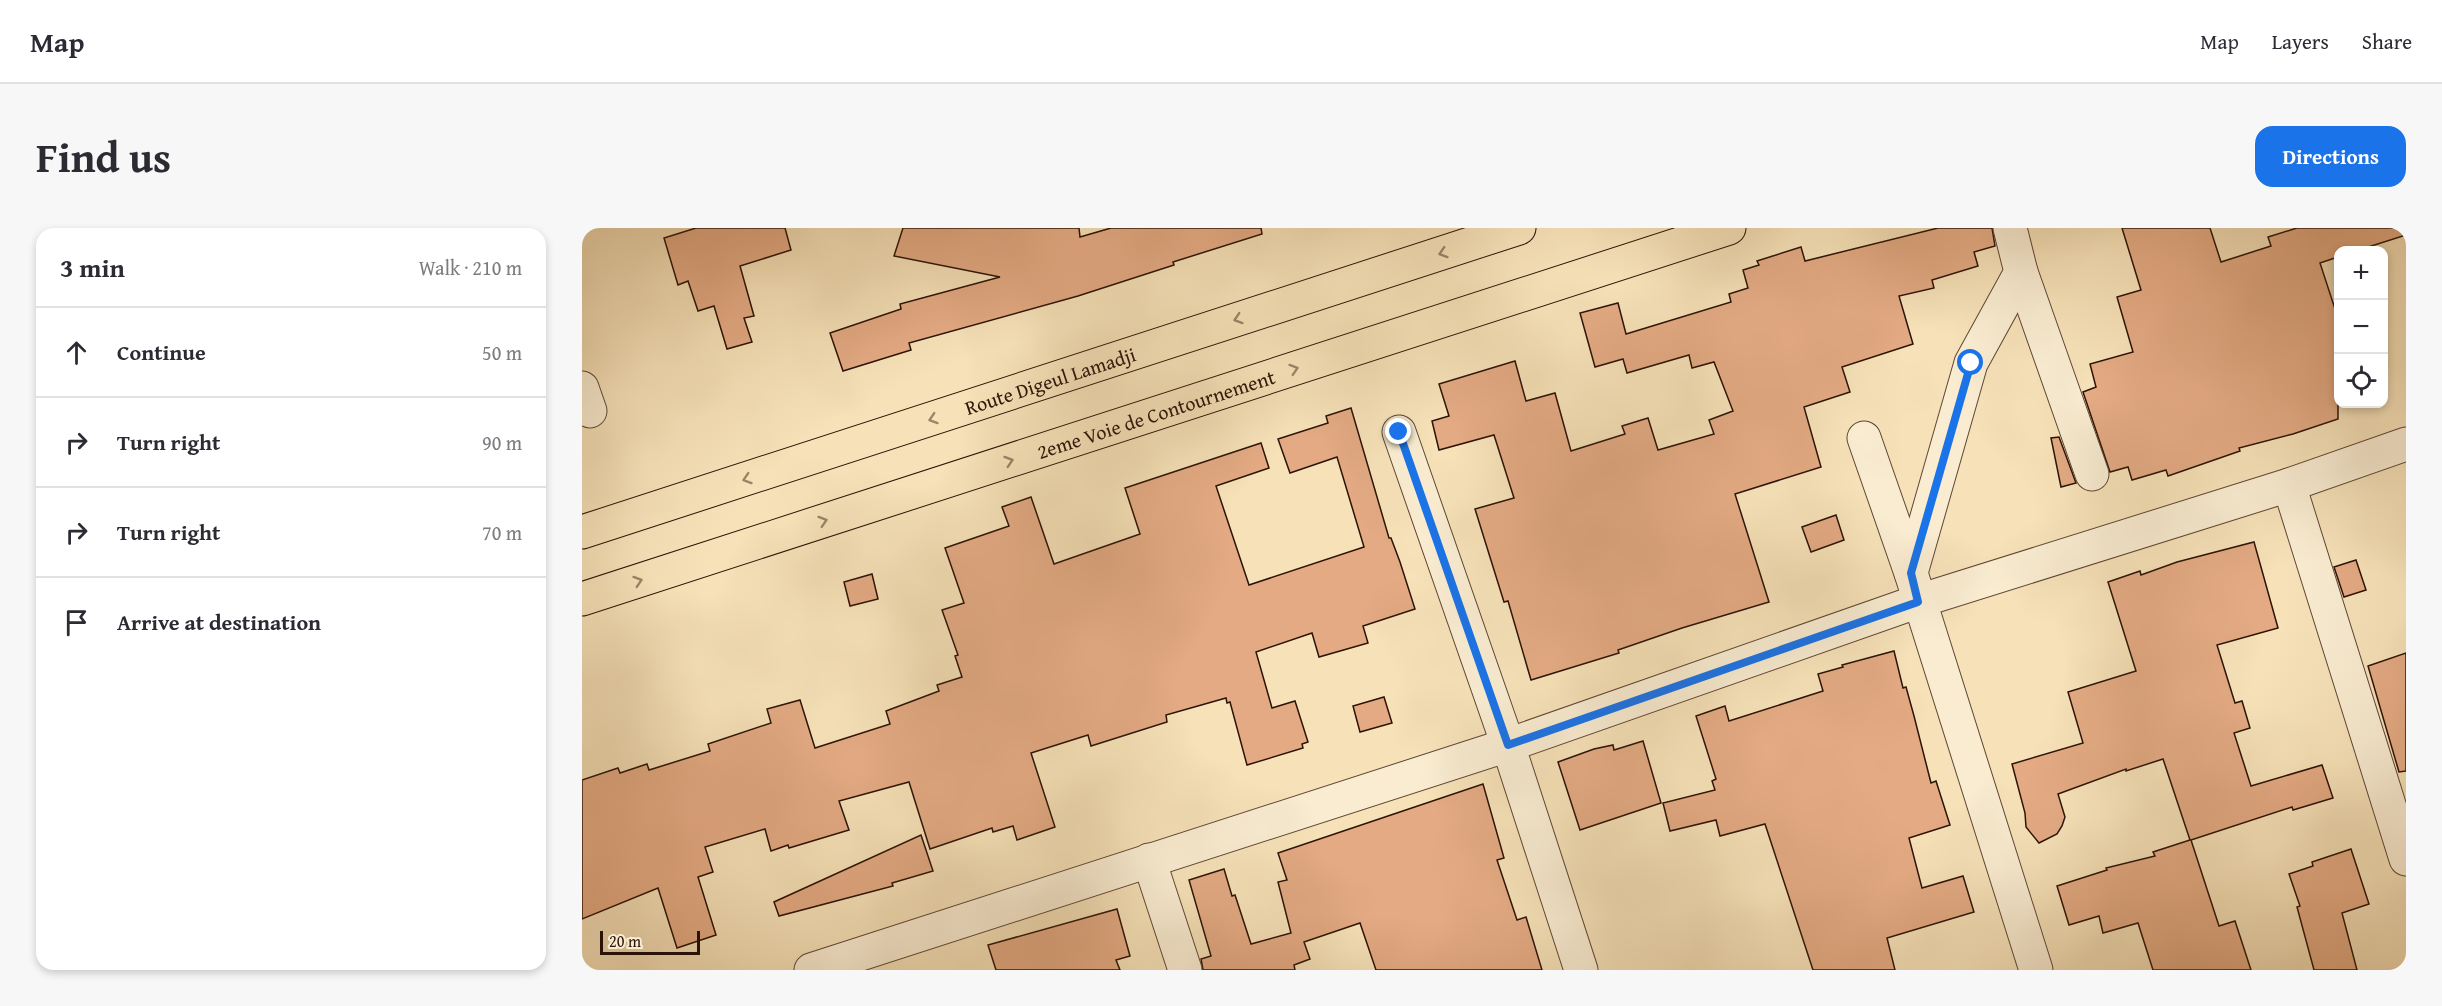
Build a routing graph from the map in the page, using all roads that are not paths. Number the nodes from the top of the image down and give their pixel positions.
1 (1519, 228) edge
2 (1730, 228) edge
3 (2010, 228) edge
4 (2021, 272) junction
5 (1399, 432) dead end
6 (1864, 438) dead end
7 (2406, 444) edge
8 (2092, 474) dead end
9 (2289, 485) junction
10 (582, 532) edge
11 (1915, 587) junction
12 (582, 599) edge
13 (1508, 745) junction
14 (2406, 859) edge
15 (1149, 860) junction
16 (856, 963) edge
17 (811, 970) edge
18 (1185, 970) edge
19 (1581, 970) edge
20 (2036, 970) edge

1 -> 10 main road, Route Digeul Lamadji
12 -> 2 main road, 2eme Voie de Contournement
3 - 4 street
4 - 8 street
4 - 11 street
5 - 13 street
6 - 11 street
7 - 9 street
9 - 11 street
9 - 14 street
11 - 13 street
11 - 20 street
13 - 15 street
13 - 19 street
15 - 16 street
15 - 18 street
16 - 17 street

